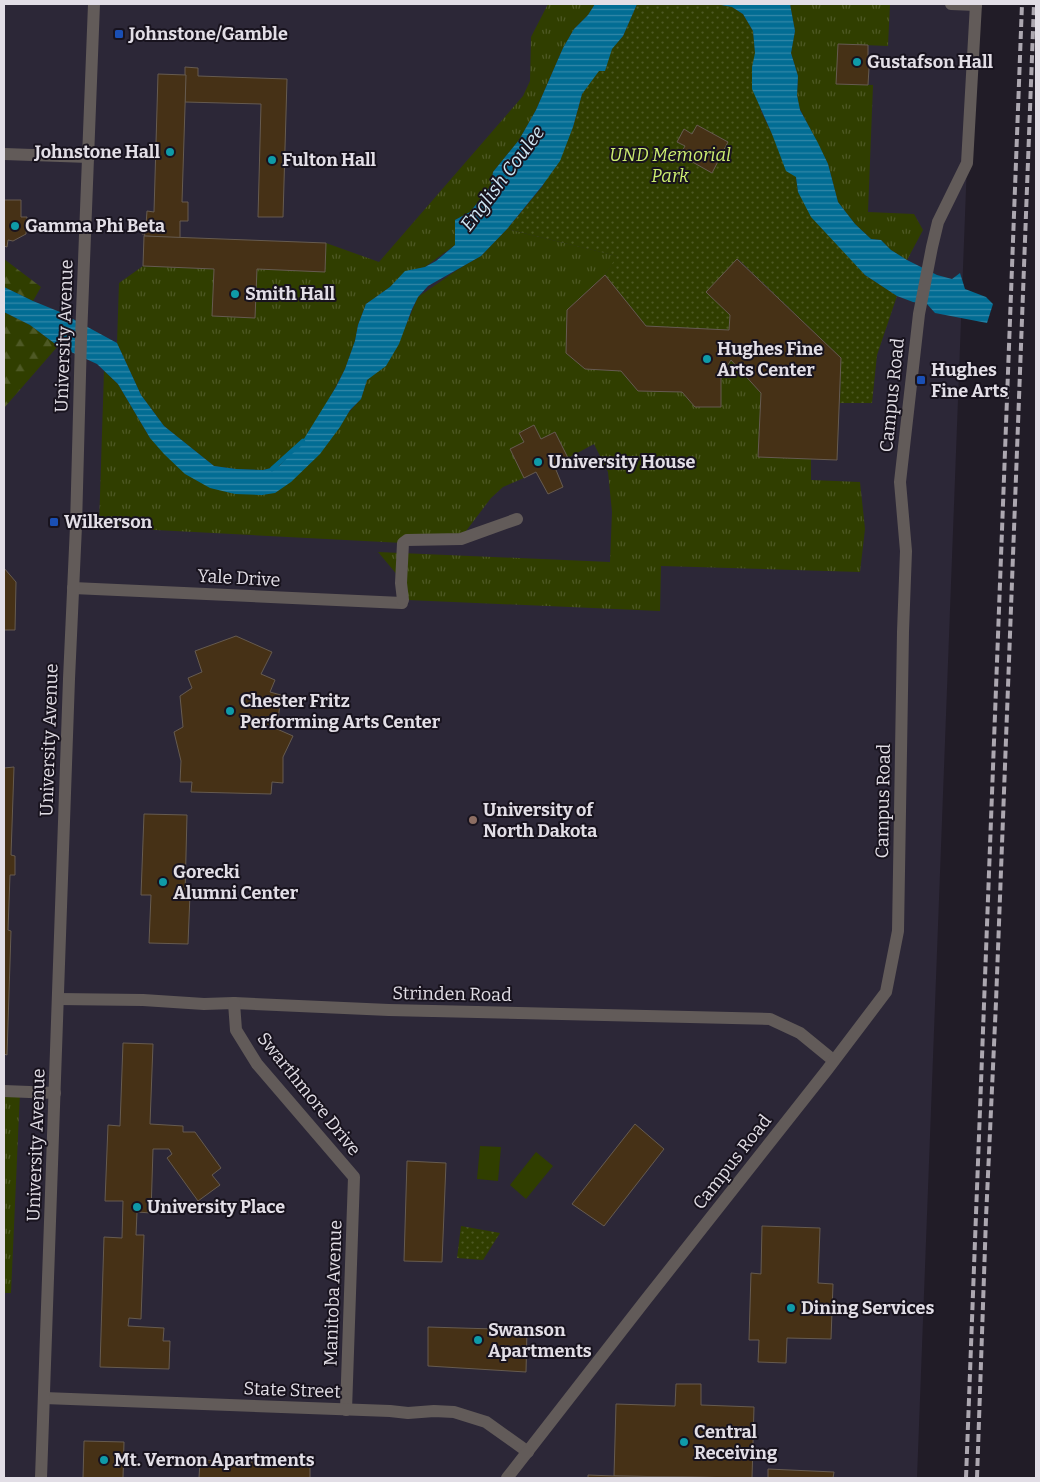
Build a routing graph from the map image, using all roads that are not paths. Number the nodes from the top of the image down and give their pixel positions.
1 (94, 4) edge
2 (950, 4) edge
3 (976, 5) edge
4 (4, 154) edge
5 (89, 157) junction
6 (517, 519) dead end
7 (73, 588) junction
8 (58, 999) junction
9 (234, 1003) junction
10 (834, 1060) junction
11 (4, 1091) edge
12 (55, 1093) junction
13 (354, 1177) joint
14 (44, 1398) junction
15 (346, 1410) junction
16 (528, 1452) junction
17 (41, 1478) edge
18 (508, 1478) edge

1 - 5 street, University Avenue
2 - 3 street
3 - 10 street, Campus Road
4 - 5 street
5 - 7 street, University Avenue
6 - 7 street, Yale Drive
7 - 8 street, University Avenue
8 - 9 street, Strinden Road
8 - 12 street, University Avenue
9 - 10 street, Strinden Road
9 - 13 street, Swarthmore Drive
10 - 16 street, Campus Road
11 - 12 street
12 - 14 street, University Avenue
13 - 15 street, Manitoba Avenue
14 - 15 street, State Street
14 - 17 street, University Avenue
15 - 16 street, State Street
16 - 18 street, Campus Road

